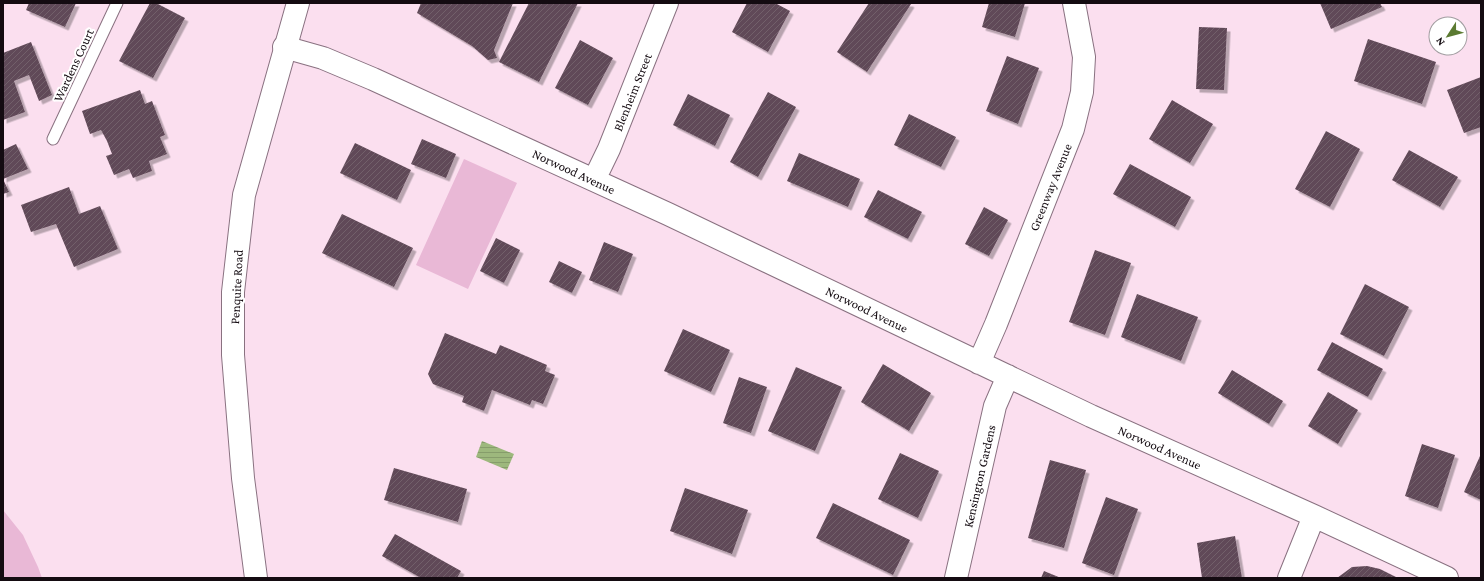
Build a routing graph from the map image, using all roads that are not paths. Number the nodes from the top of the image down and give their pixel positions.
1 (117, 3) edge
2 (298, 3) edge
3 (667, 3) edge
4 (1074, 3) edge
5 (284, 47) junction
6 (53, 139) dead end
7 (594, 180) junction
8 (979, 363) junction
9 (1008, 376) junction
10 (1314, 516) junction
11 (256, 578) edge
12 (956, 578) edge
13 (1289, 578) edge
14 (1447, 578) edge

1 - 6 lane, Wardens Court
2 - 5 street, Penquite Road
3 - 7 street, Blenheim Street
4 - 8 street, Greenway Avenue
5 - 7 street, Norwood Avenue
5 - 11 street, Penquite Road
7 - 8 street, Norwood Avenue
8 - 9 street, Norwood Avenue
9 - 10 street, Norwood Avenue
9 - 12 street, Kensington Gardens
10 - 13 street
10 - 14 street, Norwood Avenue

